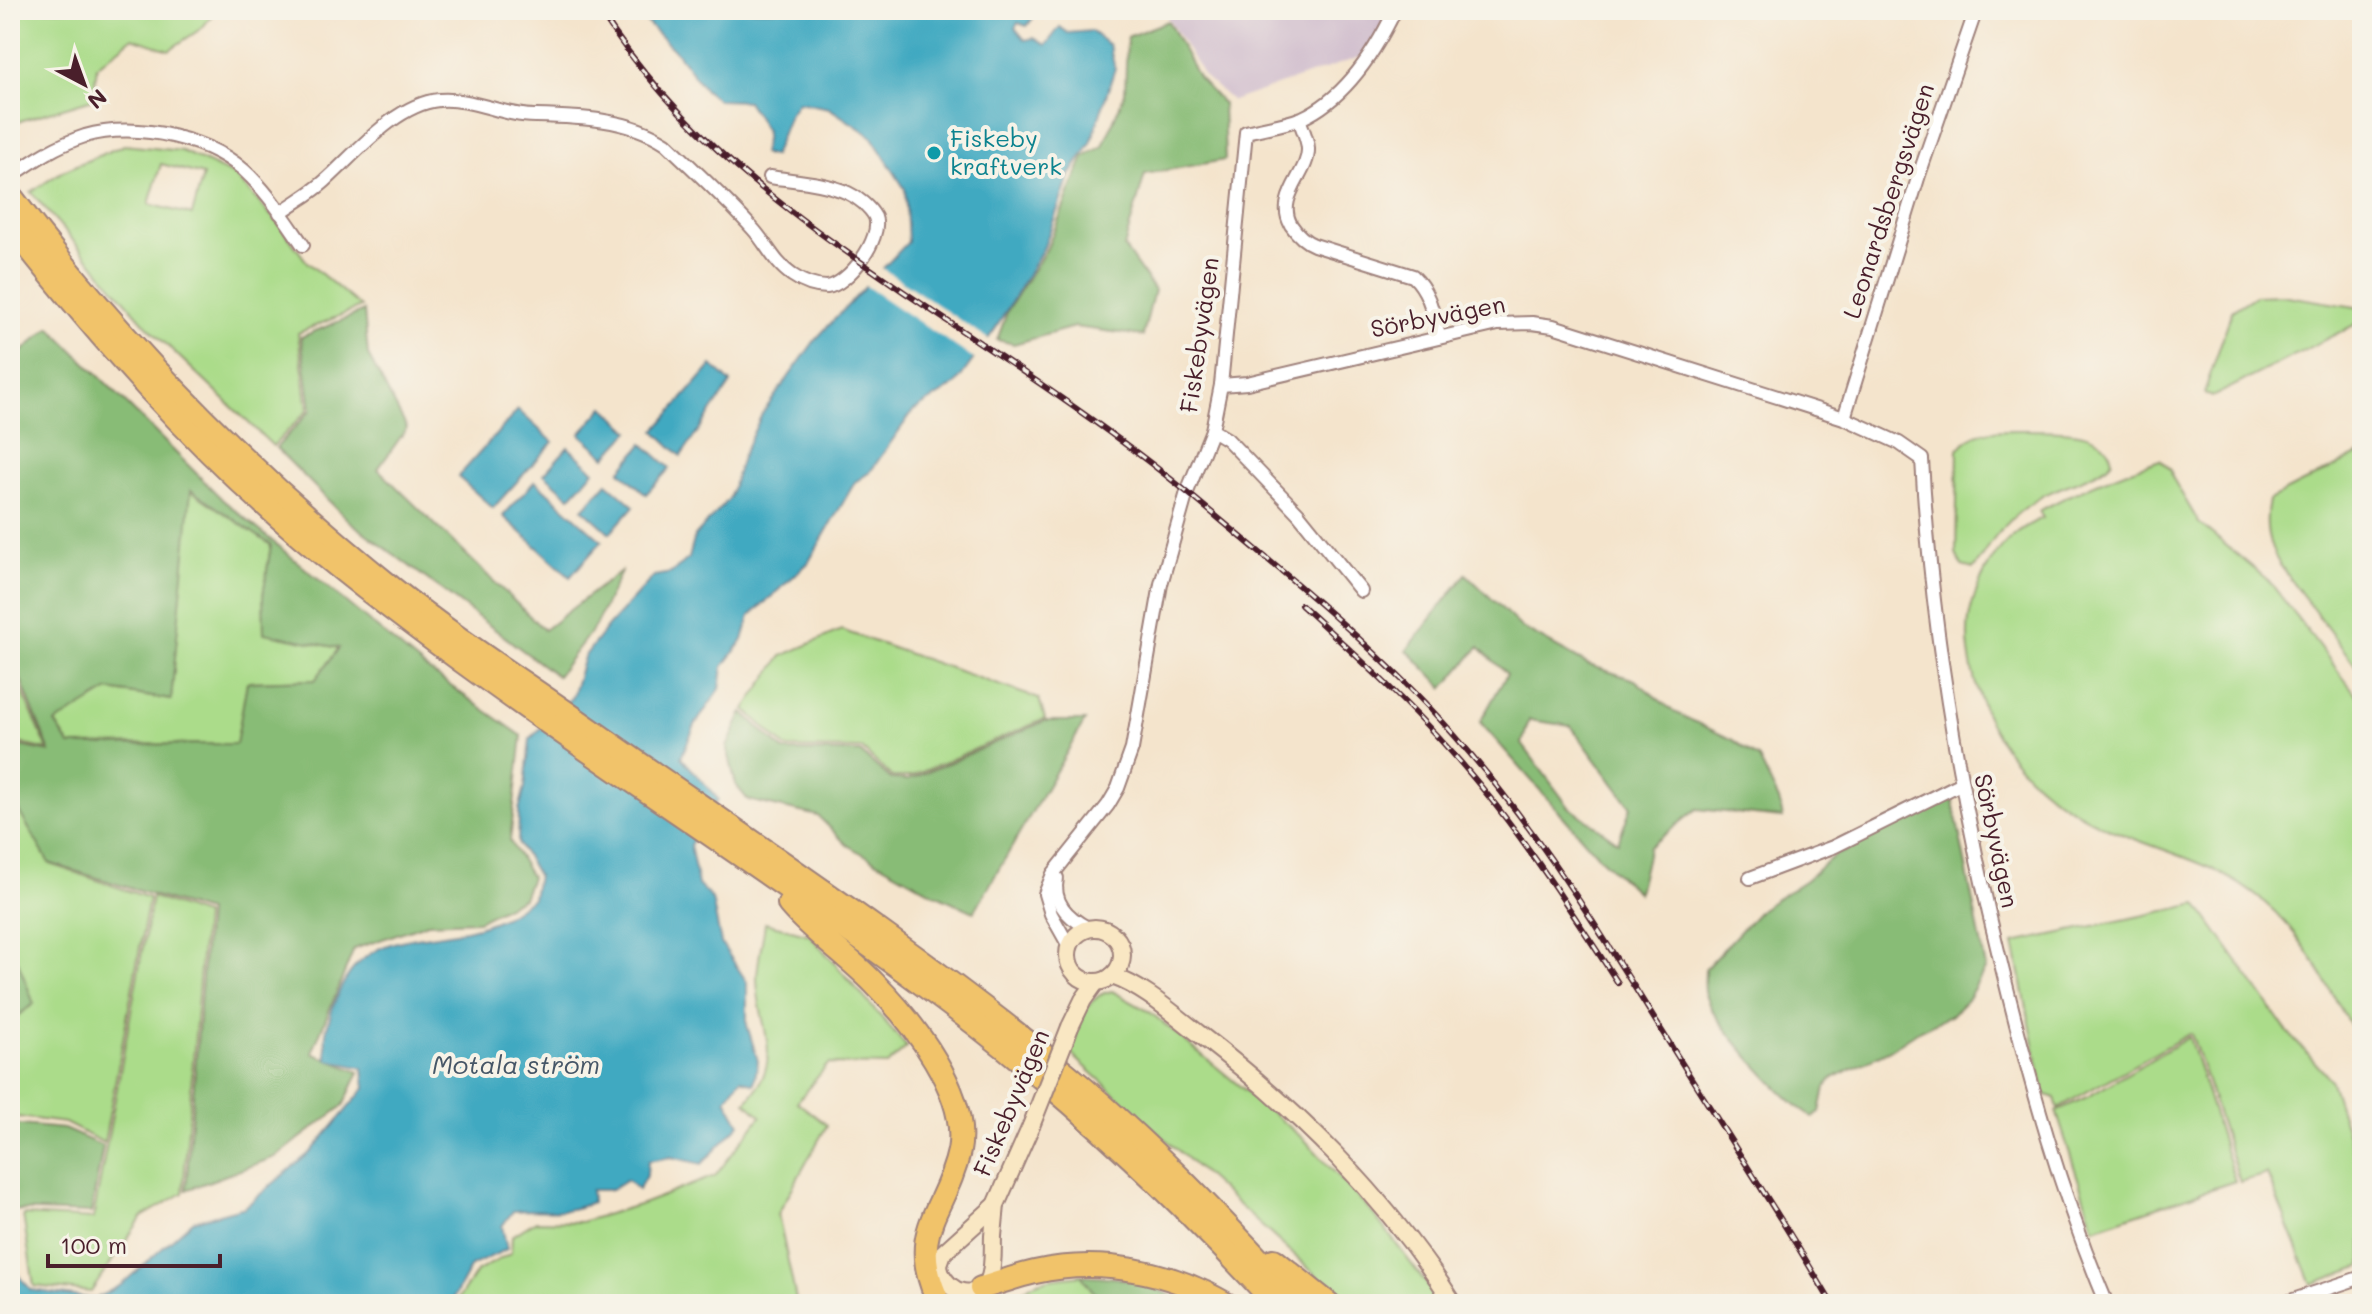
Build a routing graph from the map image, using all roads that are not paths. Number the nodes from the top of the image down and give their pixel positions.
1 (1395, 10) edge
2 (1976, 10) edge
3 (1299, 119) junction
4 (10, 177) edge
5 (770, 177) dead end
6 (10, 195) edge
7 (280, 213) junction
8 (10, 224) edge
9 (303, 245) dead end
10 (1439, 336) junction
11 (1221, 385) junction
12 (1846, 413) junction
13 (1212, 430) junction
14 (1361, 591) dead end
15 (528, 696) junction
16 (1960, 784) junction
17 (734, 842) junction
18 (1064, 860) junction
19 (1750, 878) dead end
20 (772, 879) junction
21 (1088, 928) junction
22 (1069, 946) junction
23 (1110, 973) junction
24 (1076, 975) junction
25 (1071, 1024) junction
26 (941, 1200) junction
27 (996, 1205) junction
28 (1216, 1215) junction
29 (940, 1268) junction
30 (2362, 1277) edge
31 (975, 1294) edge
32 (936, 1300) edge
33 (1226, 1304) edge
34 (1276, 1304) edge
35 (1300, 1304) edge
36 (1329, 1304) edge
37 (1454, 1304) edge
38 (2107, 1304) edge
39 (2281, 1304) edge

1 - 3 street, Fiskebyvägen
2 - 12 street, Leonardsbergsvägen
3 - 10 street
3 - 11 street, Fiskebyvägen
4 - 7 street
5 - 7 street
6 - 15 highway
7 - 9 street
8 - 15 highway
10 - 11 street, Sörbyvägen
10 - 12 street, Sörbyvägen
11 - 13 street, Fiskebyvägen
12 - 16 street, Sörbyvägen
13 - 14 street
13 - 18 street, Fiskebyvägen
15 - 17 highway
16 - 19 street
16 - 38 street, Sörbyvägen
17 - 20 highway
17 - 28 highway
18 - 21 street, Fiskebyvägen
18 - 22 street, Fiskebyvägen
20 - 26 highway
20 - 34 highway
21 - 22 street
21 - 23 street
22 - 24 street
23 - 24 street
23 - 25 street, Fiskebyvägen
23 - 37 street
24 - 25 street, Fiskebyvägen
25 - 27 street, Fiskebyvägen, bridge
26 - 29 highway
26 - 32 highway
27 - 29 street, Fiskebyvägen
27 - 31 street, Fiskebyvägen
28 - 35 highway
28 - 36 highway
29 - 31 street
29 - 32 street
30 - 39 street
31 - 33 highway

